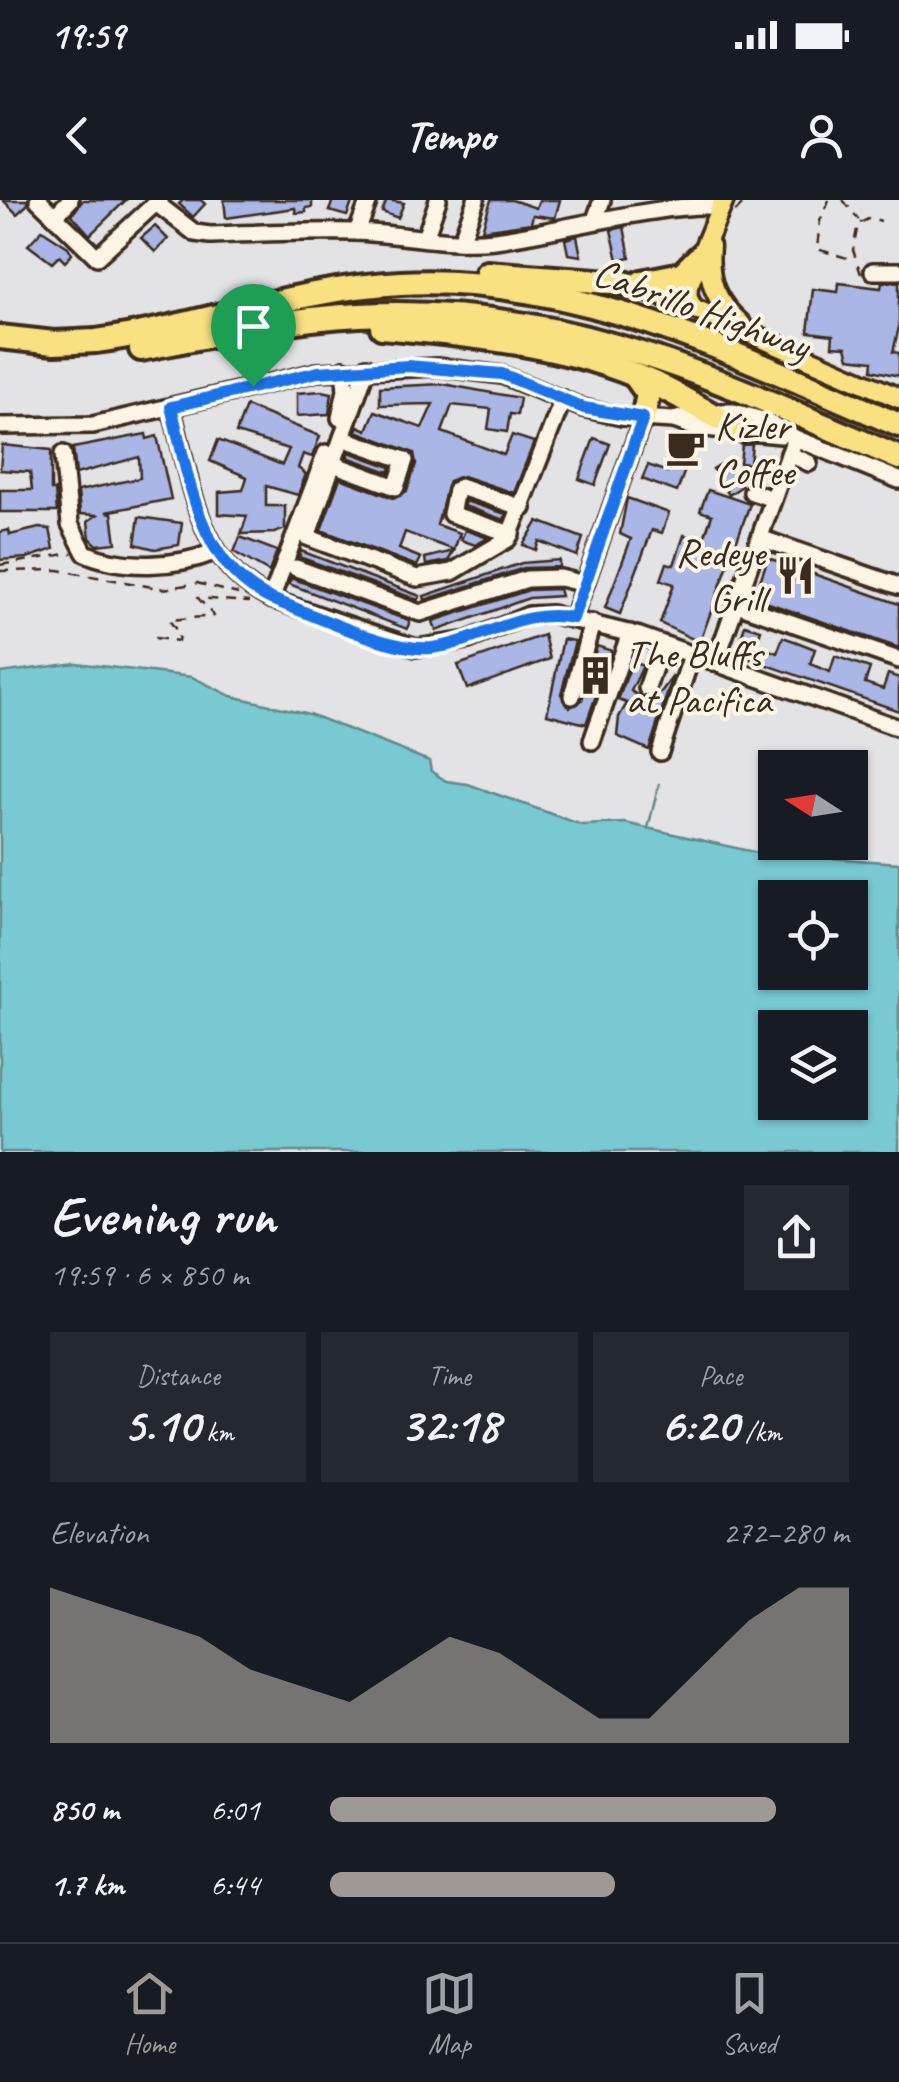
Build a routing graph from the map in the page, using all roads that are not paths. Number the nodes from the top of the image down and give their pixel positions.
1 (38, 200) edge
2 (70, 200) edge
3 (369, 200) edge
4 (438, 200) edge
5 (476, 200) edge
6 (602, 200) edge
7 (157, 202) edge
8 (723, 204) edge
9 (55, 216) junction
10 (595, 220) junction
11 (357, 232) junction
12 (425, 238) junction
13 (461, 240) junction
14 (705, 246) junction
15 (899, 270) edge
16 (868, 274) road end
17 (401, 283) junction
18 (624, 284) junction
19 (686, 300) junction
20 (253, 327) junction
21 (753, 334) junction
22 (0, 337) edge
23 (0, 352) edge
24 (367, 367) junction
25 (344, 368) junction
26 (635, 376) junction
27 (899, 398) edge
28 (564, 399) junction
29 (171, 407) junction
30 (703, 412) junction
31 (643, 418) junction
32 (674, 420) junction
33 (899, 425) edge
34 (0, 426) edge
35 (750, 435) junction
36 (668, 437) dead end
37 (342, 438) junction
38 (795, 438) junction
39 (730, 449) dead end
40 (63, 454) dead end
41 (789, 454) junction
42 (899, 458) edge
43 (809, 462) dead end
44 (333, 464) junction
45 (899, 480) edge
46 (752, 492) dead end
47 (773, 499) junction
48 (523, 508) junction
49 (511, 534) junction
50 (760, 538) junction
51 (214, 552) junction
52 (296, 568) dead end
53 (897, 582) edge
54 (584, 584) junction
55 (271, 599) junction
56 (736, 604) junction
57 (420, 613) junction
58 (573, 618) junction
59 (592, 623) junction
60 (630, 633) junction
61 (662, 644) junction
62 (416, 648) junction
63 (692, 655) junction
64 (899, 660) edge
65 (714, 663) junction
66 (647, 688) dead end
67 (572, 696) dead end
68 (899, 728) edge
69 (592, 742) dead end
70 (660, 752) dead end

1 - 9 street
2 - 9 street
3 - 11 street
4 - 12 street
5 - 13 street
6 - 10 street
7 - 9 street
7 - 11 street
8 - 10 street
8 - 14 main road
10 - 13 street
11 - 12 street
12 - 13 street
14 - 18 highway
14 - 19 main road
14 - 21 main road
15 - 16 street
17 - 18 highway
17 - 22 highway, Cabrillo Highway
17 - 33 highway, Cabrillo Highway
18 - 19 highway
19 - 21 main road
20 - 23 highway, Cabrillo Highway
20 - 26 highway
20 - 42 highway, Cabrillo Highway
21 - 27 main road
24 - 25 street
24 - 28 street
24 - 37 street
25 - 29 street
25 - 55 street
26 - 30 highway
26 - 31 highway
28 - 31 street
28 - 48 street
29 - 34 street
29 - 51 street
30 - 32 street
30 - 35 highway
30 - 38 street
31 - 32 street
31 - 54 street
32 - 35 street
32 - 36 street
35 - 38 street
35 - 39 street
37 - 44 street
37 - 44 street
38 - 41 street
38 - 45 street
40 - 51 street
41 - 43 street
41 - 47 street
44 - 49 street
46 - 47 street
47 - 50 street
48 - 49 street
48 - 49 street
50 - 53 street
50 - 56 street
51 - 55 street
52 - 57 street
54 - 57 street
54 - 58 street
55 - 62 street
56 - 64 street
56 - 65 street
57 - 62 street
58 - 59 street
58 - 62 street
59 - 60 street
59 - 67 street
60 - 61 street
60 - 69 street
61 - 63 street
61 - 66 street
63 - 65 street
63 - 70 street
65 - 68 street

